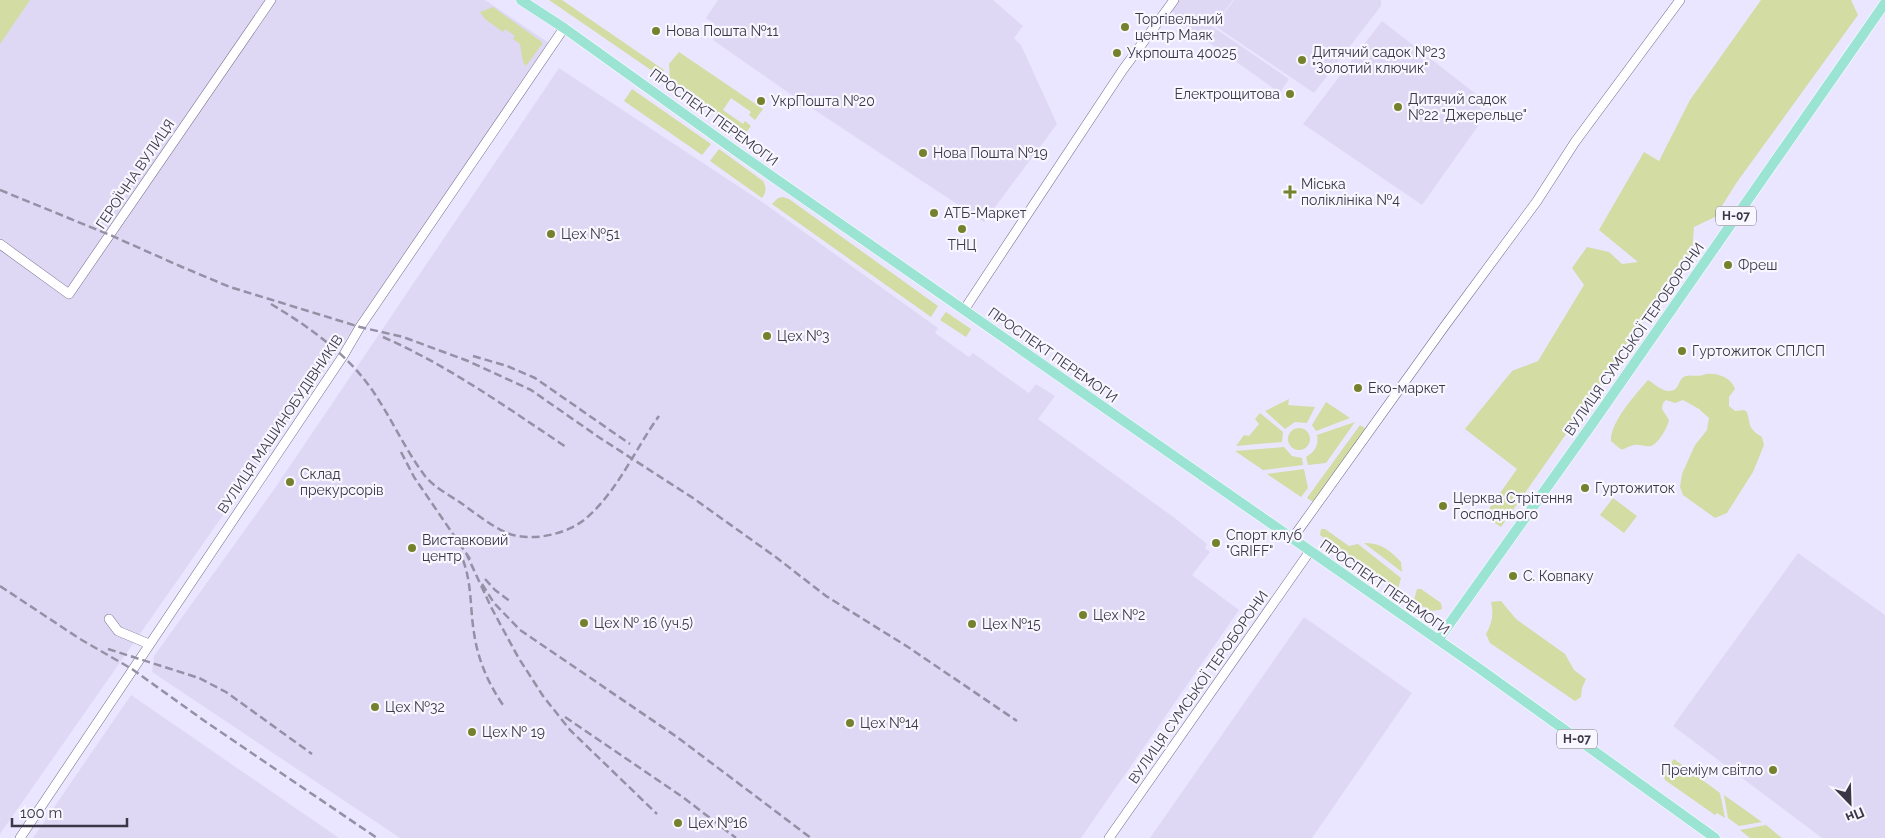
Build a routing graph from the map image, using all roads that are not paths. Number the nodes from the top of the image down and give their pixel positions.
1 (271, 0) edge
2 (521, 0) edge
3 (1174, 0) edge
4 (1680, 0) edge
5 (1885, 3) edge
6 (564, 28) junction
7 (0, 244) edge
8 (964, 310) junction
9 (1292, 539) junction
10 (1310, 552) junction
11 (108, 619) dead end
12 (1438, 640) junction
13 (149, 644) junction
14 (20, 838) edge
15 (1109, 838) edge
16 (1715, 838) edge

1 - 7 street, ГЕРОЇЧНА ВУЛИЦЯ
2 - 6 main road, ПРОСПЕКТ ПЕРЕМОГИ
3 - 8 street
4 - 9 street
5 - 12 main road, ВУЛИЦЯ СУМСЬКОЇ ТЕРОБОРОНИ / Н-07
6 - 8 main road, ПРОСПЕКТ ПЕРЕМОГИ
6 - 13 street, ВУЛИЦЯ МАШИНОБУДІВНИКІВ
8 - 9 main road, ПРОСПЕКТ ПЕРЕМОГИ
9 - 10 main road, ПРОСПЕКТ ПЕРЕМОГИ
10 - 12 main road, ПРОСПЕКТ ПЕРЕМОГИ
10 - 15 street, ВУЛИЦЯ СУМСЬКОЇ ТЕРОБОРОНИ
11 - 13 street
12 - 16 main road, ПРОСПЕКТ ПЕРЕМОГИ / Н-07
13 - 14 street, ВУЛИЦЯ МАШИНОБУДІВНИКІВ

